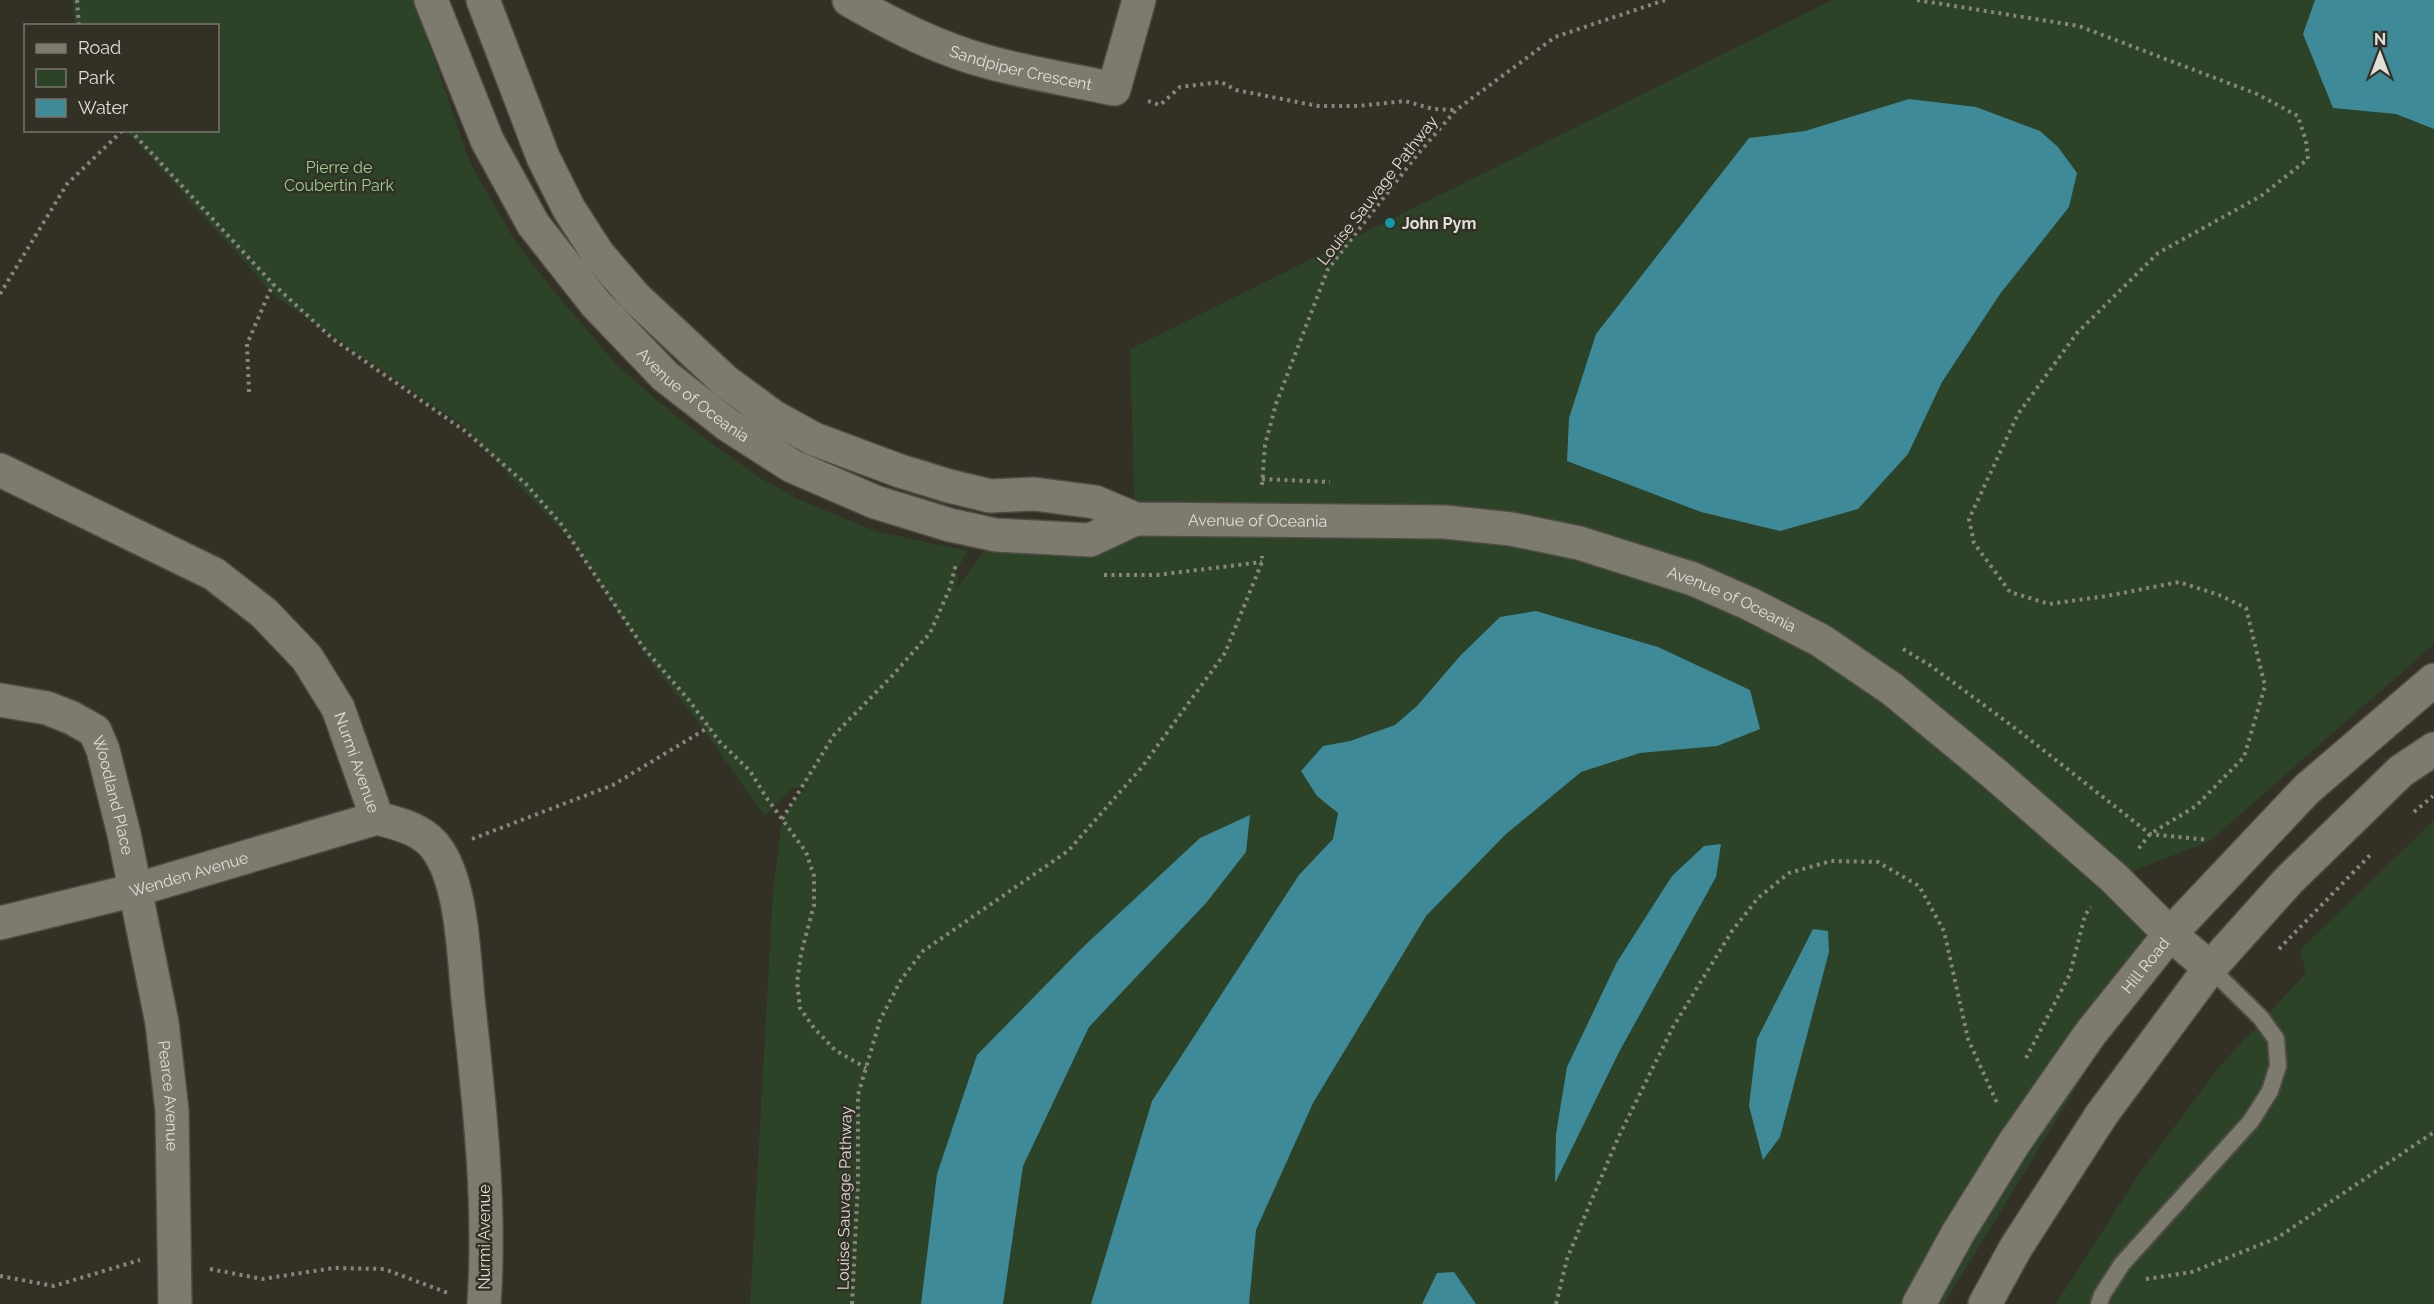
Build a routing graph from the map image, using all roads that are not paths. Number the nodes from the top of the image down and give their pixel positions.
1 (431, 0) edge
2 (483, 0) edge
3 (849, 0) edge
4 (1139, 0) edge
5 (0, 470) edge
6 (1135, 519) junction
7 (2434, 680) edge
8 (0, 700) edge
9 (2434, 749) edge
10 (377, 818) junction
11 (135, 890) junction
12 (0, 924) edge
13 (2170, 934) junction
14 (2210, 968) junction
15 (484, 1301) edge
16 (175, 1304) edge
17 (1919, 1304) edge
18 (1985, 1304) edge
19 (2099, 1304) edge

1 - 6 street, Avenue of Oceania
2 - 6 street, Avenue of Oceania
3 - 4 street, Sandpiper Crescent
5 - 10 street, Nurmi Avenue
6 - 13 street, Avenue of Oceania
7 - 13 street, Hill Road
8 - 11 street, Woodland Place
9 - 14 street
10 - 11 street, Wenden Avenue
10 - 15 street, Nurmi Avenue
11 - 12 street, Wenden Avenue
11 - 16 street, Pearce Avenue
13 - 14 street, Avenue of Oceania
13 - 17 street, Hill Road
14 - 18 street
14 - 19 lane

